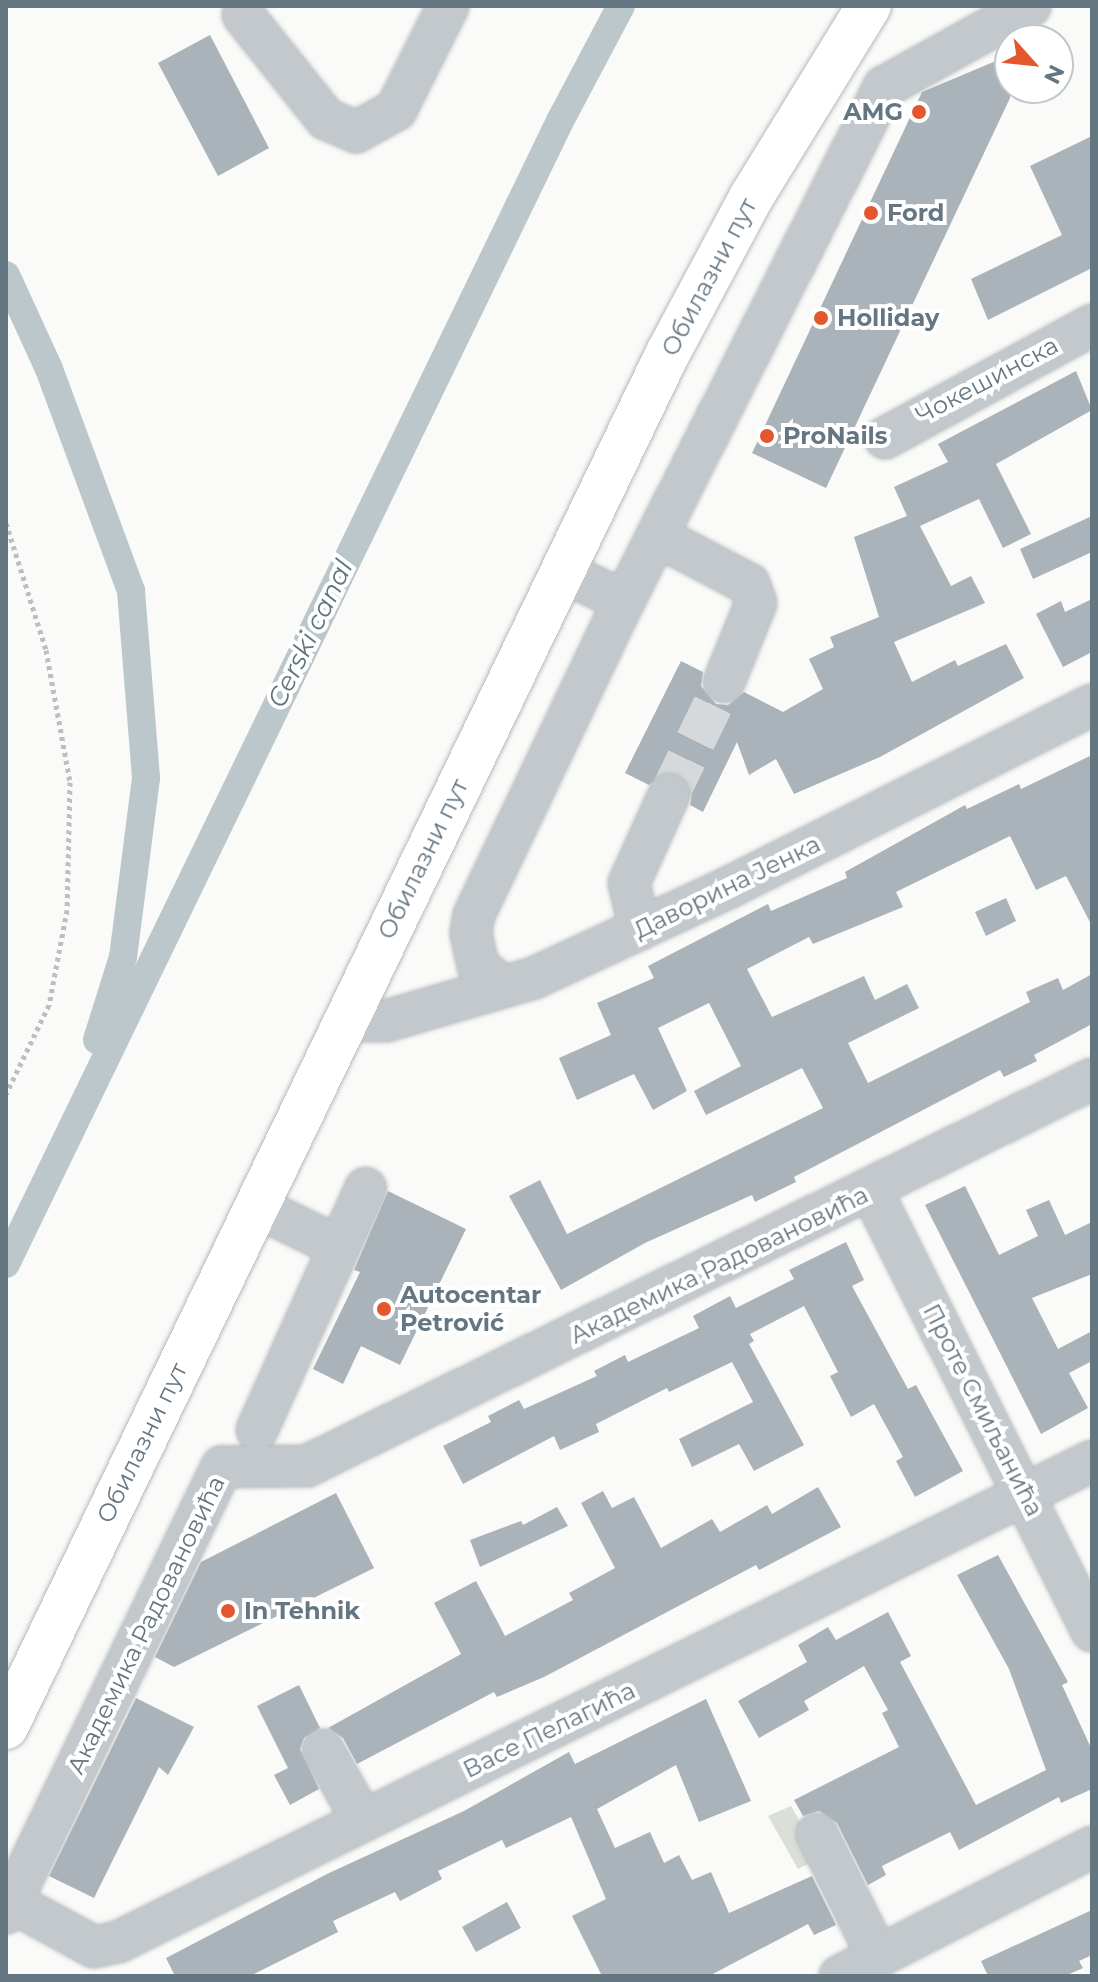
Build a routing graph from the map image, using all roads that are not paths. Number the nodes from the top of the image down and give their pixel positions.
1 (448, 6) edge
2 (869, 6) edge
3 (1030, 6) edge
4 (243, 15) dead end
5 (1092, 325) edge
6 (885, 438) dead end
7 (657, 536) junction
8 (561, 571) junction
9 (624, 601) junction
10 (724, 682) tunnel mouth
11 (1092, 705) edge
12 (669, 795) tunnel mouth
13 (640, 929) junction
14 (487, 985) junction
15 (346, 1021) junction
16 (1092, 1079) edge
17 (366, 1188) dead end
18 (871, 1190) junction
19 (255, 1206) junction
20 (339, 1247) junction
21 (257, 1430) dead end
22 (1092, 1461) edge
23 (1026, 1494) junction
24 (1092, 1631) edge
25 (6, 1727) edge
26 (323, 1750) dead end
27 (363, 1821) junction
28 (817, 1834) dead end
29 (1092, 1847) edge
30 (8, 1904) edge
31 (888, 1962) edge
32 (840, 1976) edge

1 - 4 street
2 - 8 main road, Обилазни пут
3 - 7 street
5 - 6 street, Чокешинска
7 - 9 street
7 - 10 street
8 - 9 street
8 - 15 main road, Обилазни пут
9 - 14 street
11 - 13 street, Даворина Јенка
12 - 13 street
13 - 14 street, Даворина Јенка
14 - 15 street, Даворина Јенка
15 - 19 main road, Обилазни пут
16 - 18 street, Академика Радовановића
17 - 20 street
18 - 23 street, Проте Смиљанића
18 - 30 street, Академика Радовановића
19 - 20 street
19 - 25 main road, Обилазни пут
20 - 21 street
22 - 23 street, Васе Пелагића
23 - 24 street, Проте Смиљанића
23 - 27 street, Васе Пелагића
26 - 27 street
27 - 30 street, Васе Пелагића
28 - 31 street
29 - 31 street
31 - 32 street

